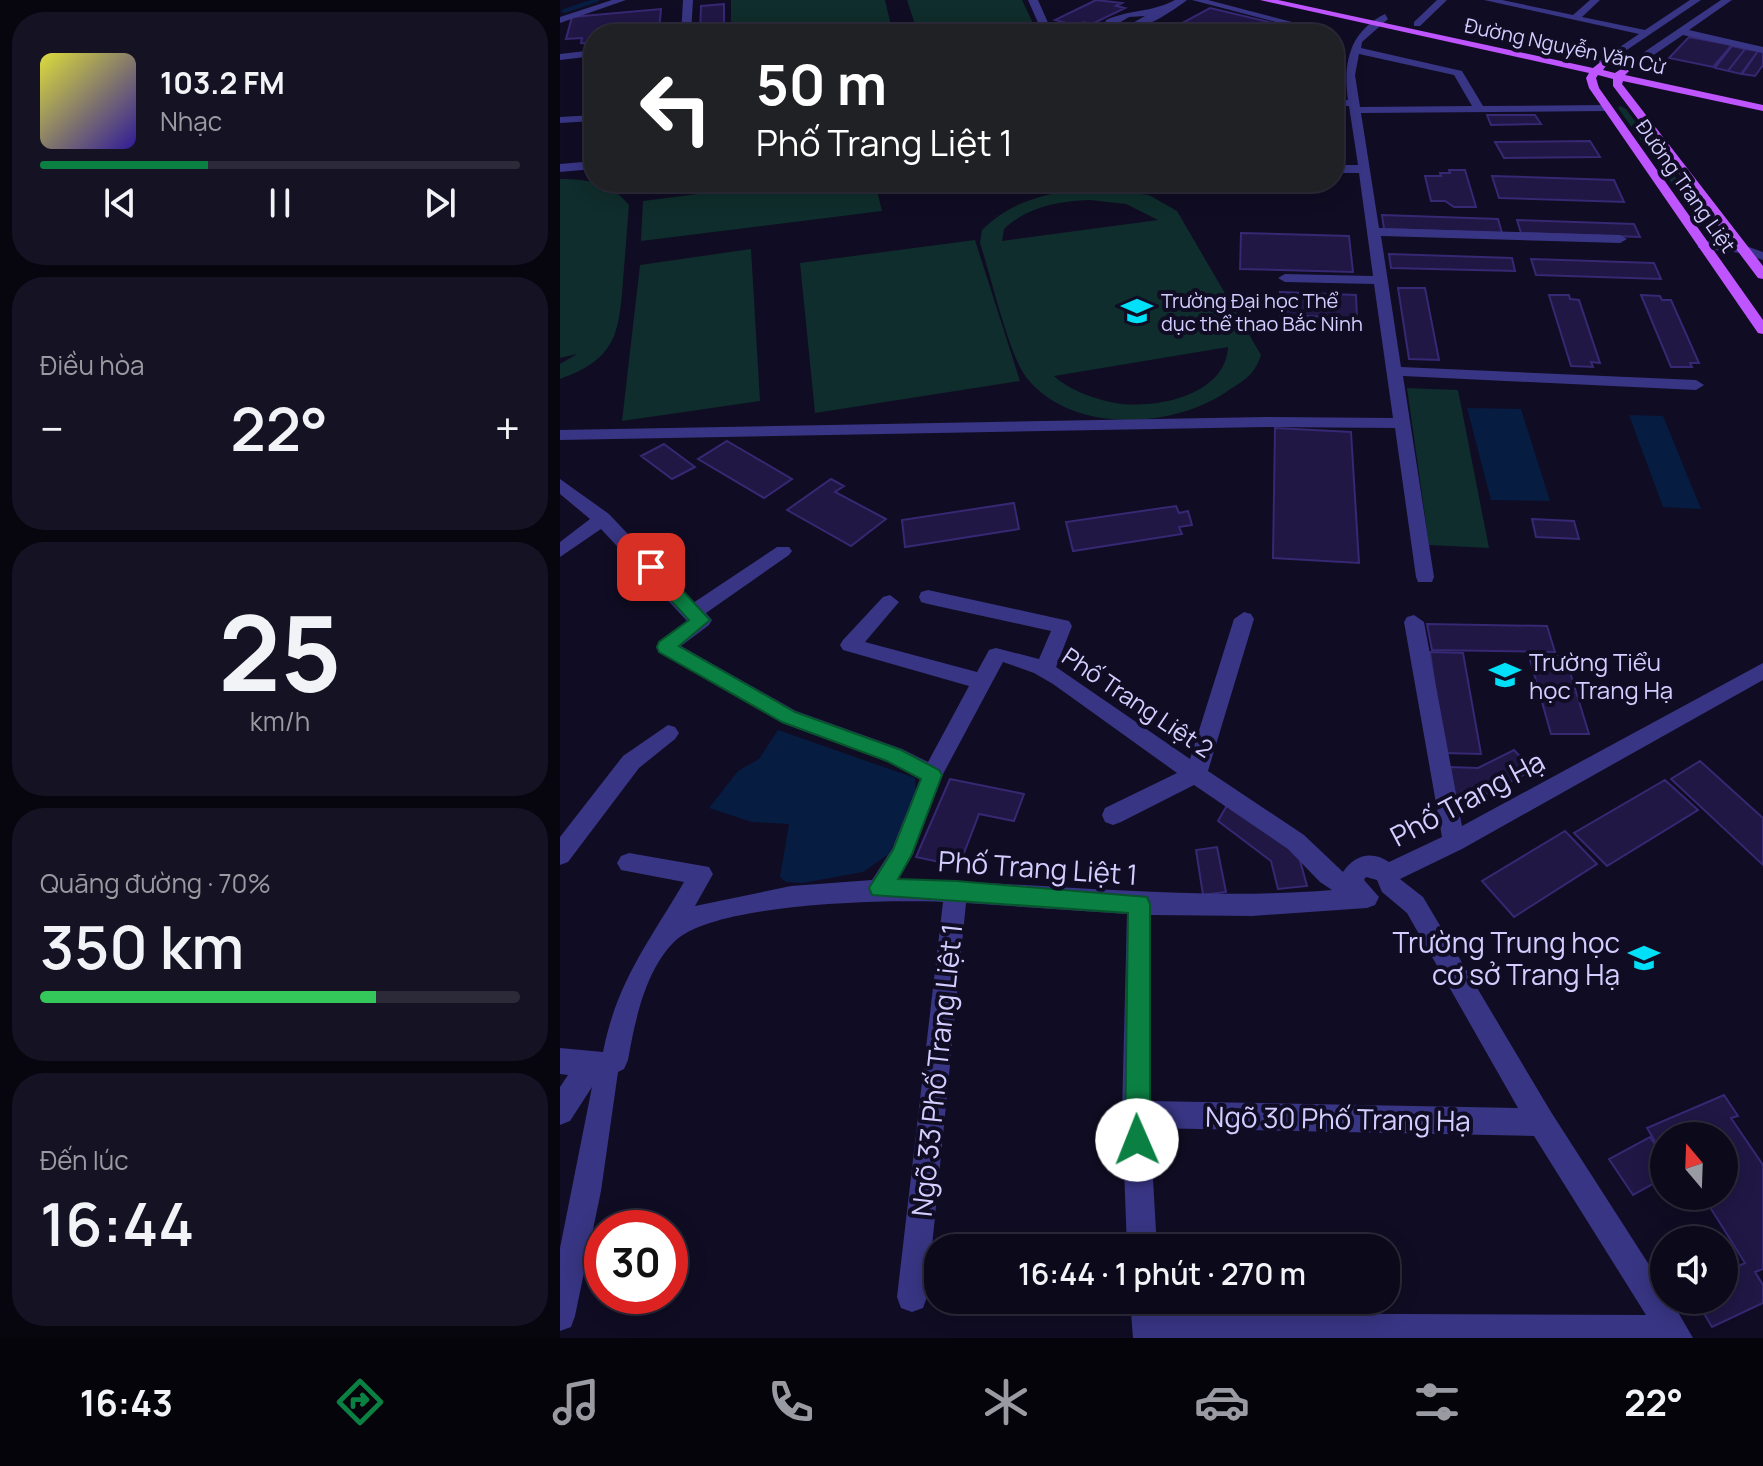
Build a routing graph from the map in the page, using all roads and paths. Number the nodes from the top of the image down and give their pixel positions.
1 (608, 0) edge
2 (621, 0) edge
3 (688, 0) edge
4 (1033, 0) edge
5 (1182, 0) edge
6 (1199, 0) edge
7 (1265, 0) edge
8 (1310, 0) edge
9 (1442, 0) edge
10 (1489, 0) edge
11 (1595, 0) edge
12 (1696, 0) edge
13 (1727, 0) edge
14 (1160, 16) junction
15 (560, 17) edge
16 (1385, 17) junction
17 (1575, 18) junction
18 (687, 24) edge
19 (1044, 24) edge
20 (1111, 24) edge
21 (1142, 24) edge
22 (1152, 24) edge
23 (1291, 24) edge
24 (1375, 24) junction
25 (1417, 24) junction
26 (1680, 31) junction
27 (1646, 33) junction
28 (1344, 40) edge
29 (1356, 45) junction
30 (1763, 50) edge
31 (584, 54) edge
32 (560, 57) edge
33 (1599, 67) junction
34 (1647, 69) dead end
35 (1624, 71) junction
36 (1344, 75) edge
37 (1350, 75) junction
38 (1666, 86) junction
39 (1625, 94) junction
40 (1344, 104) edge
41 (1356, 106) junction
42 (1607, 108) junction
43 (1763, 108) edge
44 (1479, 109) junction
45 (584, 119) edge
46 (560, 120) edge
47 (584, 166) edge
48 (560, 168) edge
49 (1344, 169) edge
50 (1365, 169) junction
51 (1372, 232) junction
52 (1620, 239) dead end
53 (1703, 245) junction
54 (1743, 249) junction
55 (1763, 256) edge
56 (1763, 275) edge
57 (1285, 278) dead end
58 (1379, 280) junction
59 (1763, 330) edge
60 (1394, 371) junction
61 (1696, 385) dead end
62 (1402, 423) junction
63 (560, 435) edge
64 (560, 485) edge
65 (603, 518) junction
66 (560, 551) edge
67 (783, 551) dead end
68 (1425, 577) dead end
69 (928, 597) dead end
70 (890, 602) dead end
71 (691, 614) junction
72 (1244, 619) dead end
73 (1414, 622) dead end
74 (1045, 670) junction
75 (1763, 671) edge
76 (981, 681) junction
77 (668, 733) dead end
78 (1197, 773) junction
79 (932, 775) junction
80 (1113, 815) dead end
81 (1454, 842) junction
82 (560, 855) edge
83 (629, 863) dead end
84 (1389, 880) junction
85 (880, 888) junction
86 (956, 890) junction
87 (1360, 892) junction
88 (1139, 904) junction
89 (667, 933) junction
90 (560, 1061) edge
91 (598, 1064) junction
92 (560, 1111) edge
93 (1136, 1114) junction
94 (1541, 1122) junction
95 (1141, 1234) edge
96 (912, 1297) dead end
97 (560, 1316) edge
98 (1147, 1322) edge
99 (1676, 1334) edge

1 - 15 street
2 - 15 street
3 - 18 street
4 - 19 street
5 - 14 street
6 - 14 street
6 - 23 street
7 - 24 main road, Đường Nguyễn Văn Cừ
8 - 16 main road, Đường Nguyễn Văn Cừ
9 - 25 street
10 - 17 street
11 - 17 street
12 - 27 street
13 - 26 street
14 - 20 street
14 - 21 street
14 - 22 street
16 - 24 street
16 - 25 main road, Đường Nguyễn Văn Cừ
17 - 27 street
24 - 29 street
24 - 33 main road, Đường Nguyễn Văn Cừ
25 - 33 main road, Đường Nguyễn Văn Cừ
26 - 30 street
26 - 35 street
27 - 33 street
28 - 29 street
29 - 37 street
29 - 44 street
31 - 32 street
33 - 35 main road, Đường Nguyễn Văn Cừ
33 - 42 main road, Đường Trang Liệt
34 - 35 main road, Đường Nguyễn Văn Cừ
35 - 38 main road, Đường Nguyễn Văn Cừ
35 - 39 main road, Đường Trang Liệt
36 - 37 street
37 - 41 street
38 - 39 main road
38 - 43 main road, Đường Nguyễn Văn Cừ
39 - 54 main road, Đường Trang Liệt
40 - 41 street
41 - 44 street
41 - 50 street
42 - 44 street
42 - 53 main road, Đường Trang Liệt
45 - 46 street
47 - 48 street
49 - 50 street
50 - 51 street
51 - 52 street
51 - 58 street
53 - 54 street
53 - 59 main road, Đường Trang Liệt
54 - 55 street
54 - 56 main road, Đường Trang Liệt
57 - 58 street
58 - 60 street
60 - 61 street
60 - 62 street
62 - 63 street
62 - 68 street
64 - 65 street
65 - 66 street
65 - 71 street
67 - 71 street
69 - 74 street
70 - 76 street
71 - 79 street
72 - 78 street
73 - 81 street
74 - 76 street, Phố Trang Liệt 2
74 - 78 street, Phố Trang Liệt 2
75 - 81 street, Phố Trang Hạ
76 - 79 street, Phố Trang Liệt 2
77 - 82 street
78 - 80 street
78 - 87 street, Phố Trang Liệt 2
79 - 85 street, Phố Trang Liệt 2
81 - 84 street, Phố Trang Hạ
83 - 89 street
84 - 87 street
84 - 94 street, Phố Trang Hạ
85 - 86 street, Phố Trang Liệt 1
85 - 89 street, Phố Trang Liệt 1
86 - 88 street, Phố Trang Liệt 1
86 - 96 street, Ngõ 33 Phố Trang Liệt 1
87 - 88 street, Phố Trang Liệt 1
88 - 93 street
89 - 91 street, Phố Trang Liệt 1
90 - 91 street
91 - 92 street
91 - 97 street
93 - 94 street, Ngõ 30 Phố Trang Hạ
93 - 95 street
94 - 99 street, Phố Trang Hạ
98 - 99 street

